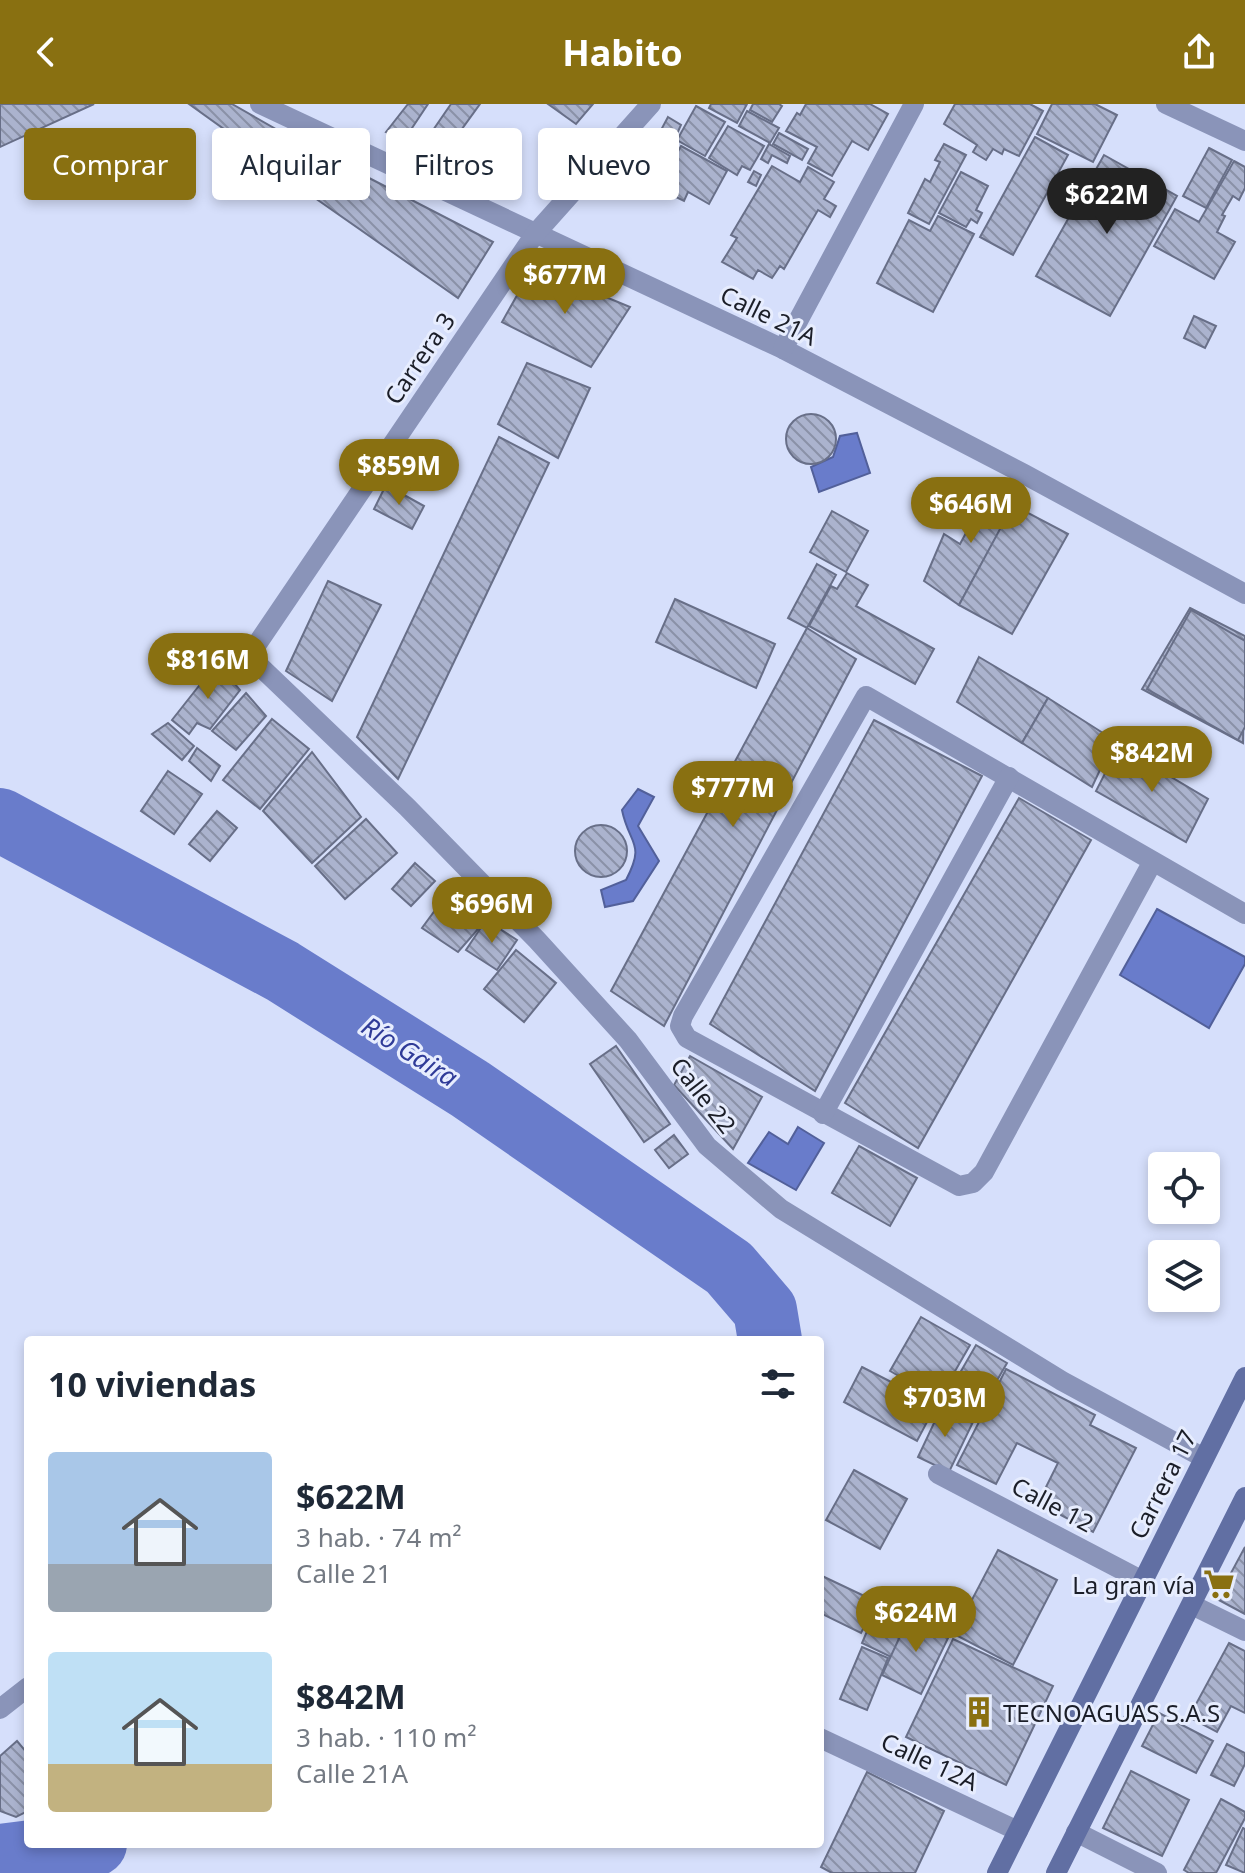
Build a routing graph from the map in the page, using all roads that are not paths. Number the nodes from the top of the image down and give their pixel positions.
1 (260, 104) edge
2 (651, 104) edge
3 (914, 104) edge
4 (1166, 104) edge
5 (1245, 141) edge
6 (535, 234) junction
7 (783, 349) junction
8 (1245, 594) edge
9 (249, 656) joint
10 (1009, 777) junction
11 (1153, 861) junction
12 (1245, 914) edge
13 (823, 1114) junction
14 (1245, 1377) edge
15 (1204, 1458) junction
16 (938, 1474) dead end
17 (1245, 1497) edge
18 (1143, 1581) junction
19 (1192, 1605) junction
20 (1245, 1631) edge
21 (24, 1690) edge
22 (0, 1709) edge
23 (824, 1740) edge
24 (1018, 1831) junction
25 (1076, 1832) junction
26 (997, 1873) edge
27 (1056, 1873) edge
28 (1157, 1873) edge

1 - 6 street, Calle 21A
2 - 6 street, Carrera 3
3 - 7 street
4 - 5 street
6 - 7 street, Calle 21A
6 - 9 street, Carrera 3
7 - 8 street, Calle 21A
9 - 15 street, Calle 22
10 - 11 street
10 - 13 street
10 - 13 street
11 - 12 street
11 - 13 street
14 - 15 main road, Carrera 17
15 - 18 main road, Carrera 17
16 - 18 street, Calle 12
17 - 19 main road
18 - 24 main road, Carrera 17
19 - 20 street
19 - 25 main road
21 - 22 street
23 - 24 street, Calle 12A
24 - 26 main road, Carrera 17
25 - 27 main road
25 - 28 street

